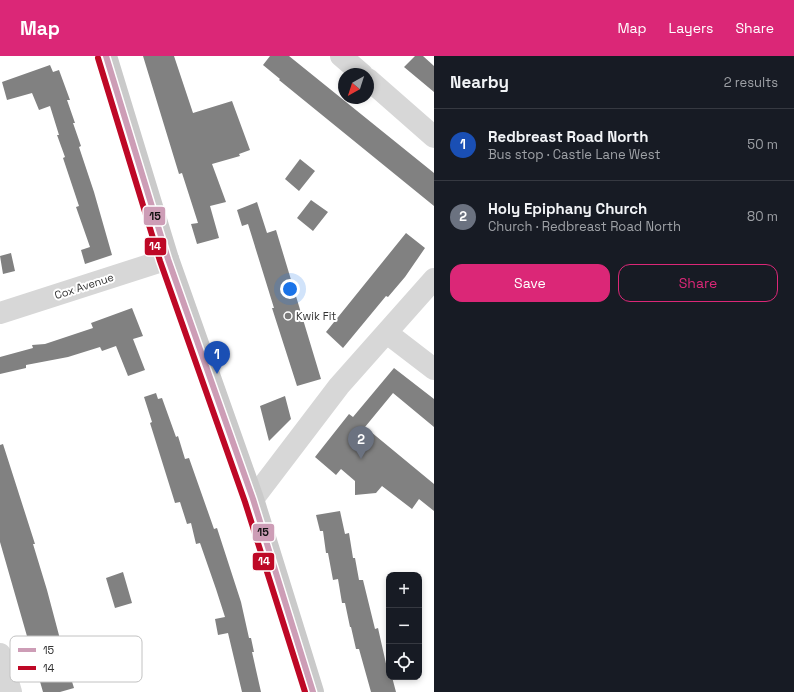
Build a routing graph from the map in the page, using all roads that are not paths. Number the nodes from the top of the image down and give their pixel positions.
1 (106, 56) edge
2 (341, 56) edge
3 (355, 68) edge
4 (374, 85) edge
5 (434, 137) edge
6 (168, 259) junction
7 (434, 279) edge
8 (0, 313) edge
9 (387, 333) junction
10 (434, 369) edge
11 (253, 499) junction
12 (0, 654) edge
13 (11, 692) edge
14 (302, 692) edge
15 (313, 692) edge

1 - 6 main road
2 - 3 street
4 - 5 street
6 - 8 street, Cox Avenue
6 - 11 main road
7 - 9 street
9 - 10 street
9 - 11 street
11 - 14 main road
11 - 15 main road
12 - 13 street

